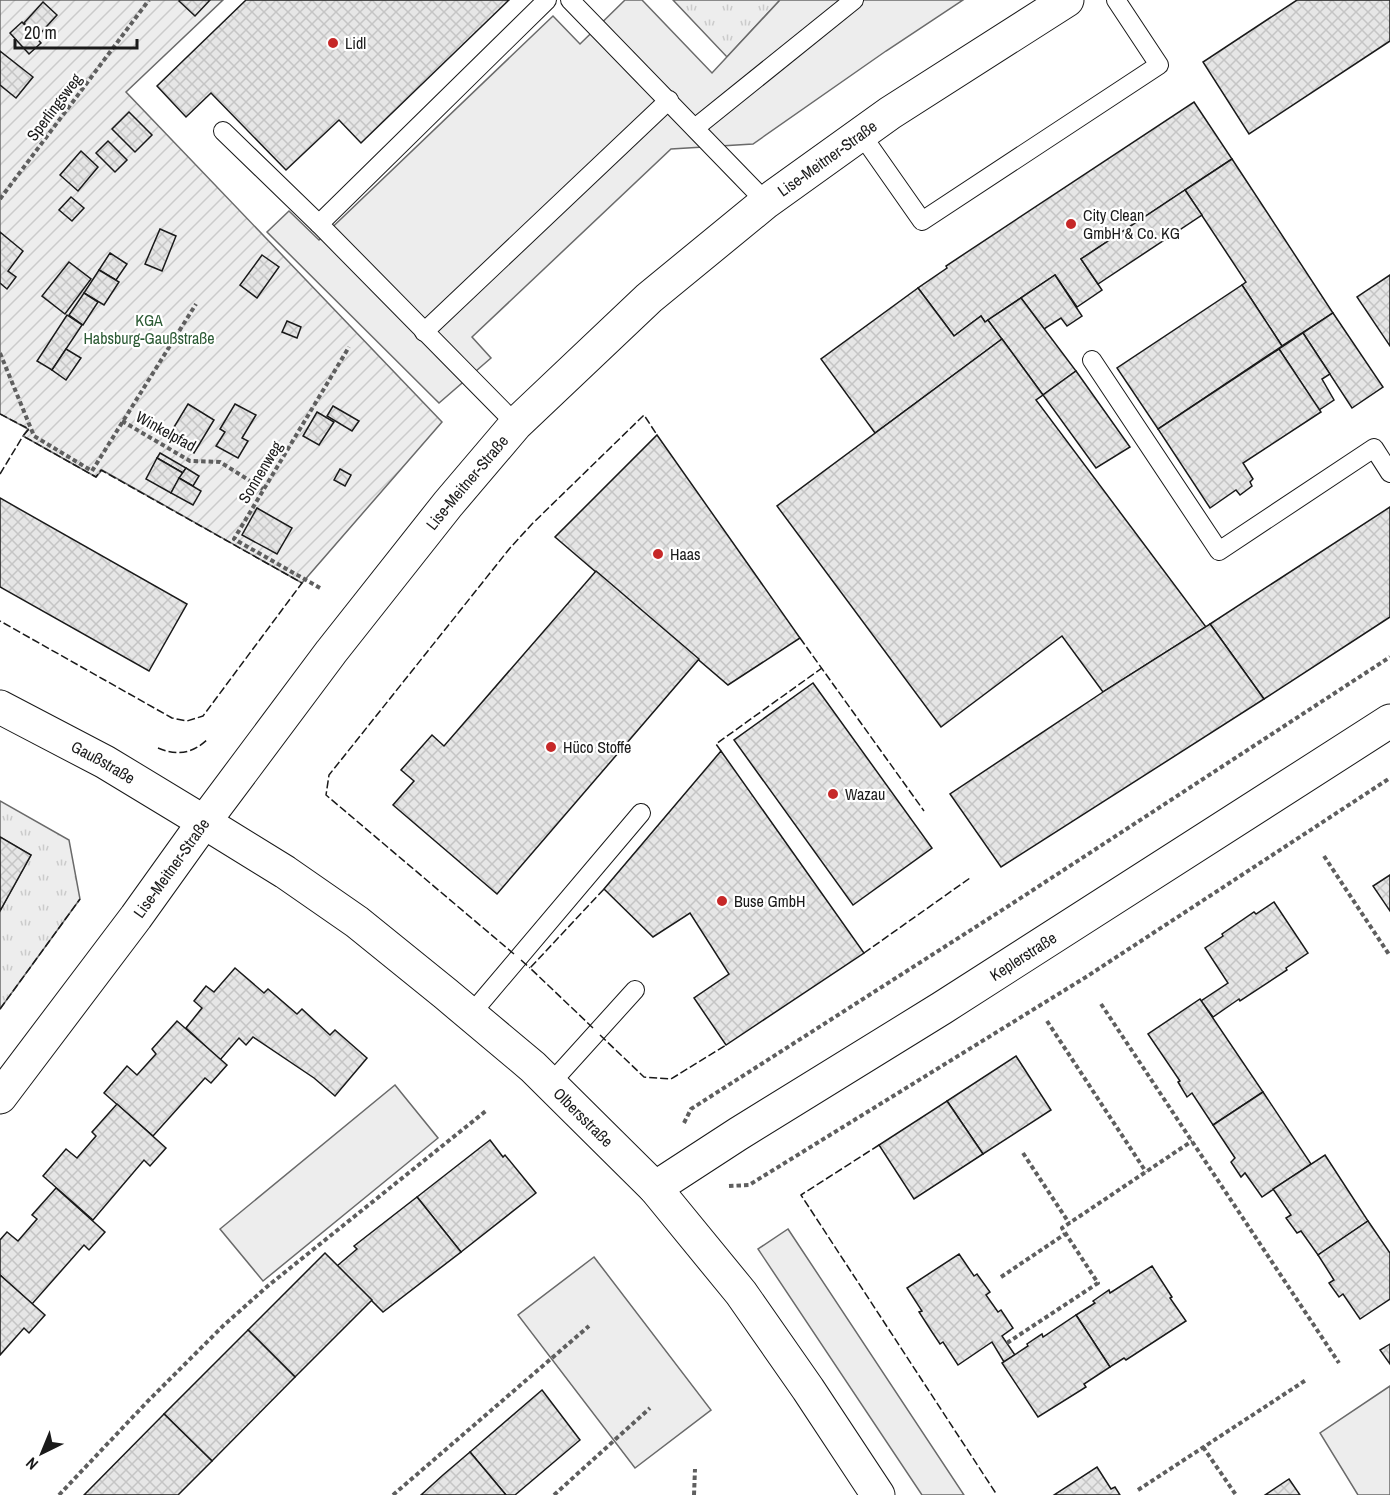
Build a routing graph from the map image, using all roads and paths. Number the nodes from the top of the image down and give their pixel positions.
1 (149, 0) edge
2 (547, 0) edge
3 (570, 0) edge
4 (854, 0) edge
5 (1067, 0) edge
6 (1116, 0) edge
7 (669, 100) junction
8 (695, 128) junction
9 (223, 131) dead end
10 (861, 134) junction
11 (0, 199) edge
12 (766, 202) junction
13 (319, 224) junction
14 (196, 304) dead end
15 (424, 332) junction
16 (349, 347) dead end
17 (0, 353) edge
18 (1092, 360) dead end
19 (122, 421) junction
20 (516, 423) junction
21 (1390, 472) edge
22 (263, 489) junction
23 (320, 588) dead end
24 (1390, 657) edge
25 (0, 707) edge
26 (1390, 721) edge
27 (1390, 778) edge
28 (642, 813) dead end
29 (204, 822) junction
30 (1324, 856) dead end
31 (1390, 956) edge
32 (635, 990) dead end
33 (1101, 1004) dead end
34 (471, 1014) junction
35 (1047, 1021) dead end
36 (550, 1084) junction
37 (719, 1091) dead end
38 (0, 1097) edge
39 (487, 1110) dead end
40 (1192, 1141) junction
41 (1023, 1153) dead end
42 (772, 1171) dead end
43 (1146, 1172) junction
44 (655, 1188) junction
45 (1069, 1223) junction
46 (1065, 1234) junction
47 (1001, 1277) dead end
48 (589, 1326) dead end
49 (1007, 1343) dead end
50 (1339, 1363) dead end
51 (1306, 1380) dead end
52 (650, 1408) dead end
53 (1203, 1447) junction
54 (695, 1469) dead end
55 (1138, 1490) dead end
56 (59, 1495) edge
57 (393, 1495) edge
58 (554, 1495) edge
59 (694, 1495) edge
60 (878, 1495) edge
61 (1236, 1495) edge

1 - 11 path, Sperlingsweg
2 - 13 lane
3 - 7 lane
4 - 8 lane
5 - 10 street, Lise-Meitner-Straße
6 - 10 lane
7 - 8 lane
7 - 15 lane
8 - 12 lane
9 - 13 lane
10 - 12 street, Lise-Meitner-Straße
12 - 20 street, Lise-Meitner-Straße
13 - 15 lane
14 - 19 path
15 - 20 lane
16 - 22 path, Sonnenweg
17 - 19 path
18 - 21 lane
19 - 22 path, Winkelpfad
20 - 29 street, Lise-Meitner-Straße
22 - 23 path, Sonnenweg
24 - 37 path
25 - 29 street, Gaußstraße
26 - 44 street, Keplerstraße
27 - 42 path
28 - 34 lane
29 - 34 street, Olbersstraße
29 - 38 street, Lise-Meitner-Straße
30 - 31 path
32 - 36 lane
33 - 40 path
34 - 36 street, Olbersstraße
35 - 43 path
36 - 44 street, Olbersstraße
39 - 56 path
40 - 43 path
40 - 50 path
41 - 45 path
43 - 45 path
44 - 60 street, Olbersstraße
45 - 46 path
46 - 47 path
46 - 49 path
48 - 57 path
51 - 53 path
52 - 58 path
53 - 55 path
53 - 61 path
54 - 59 path

